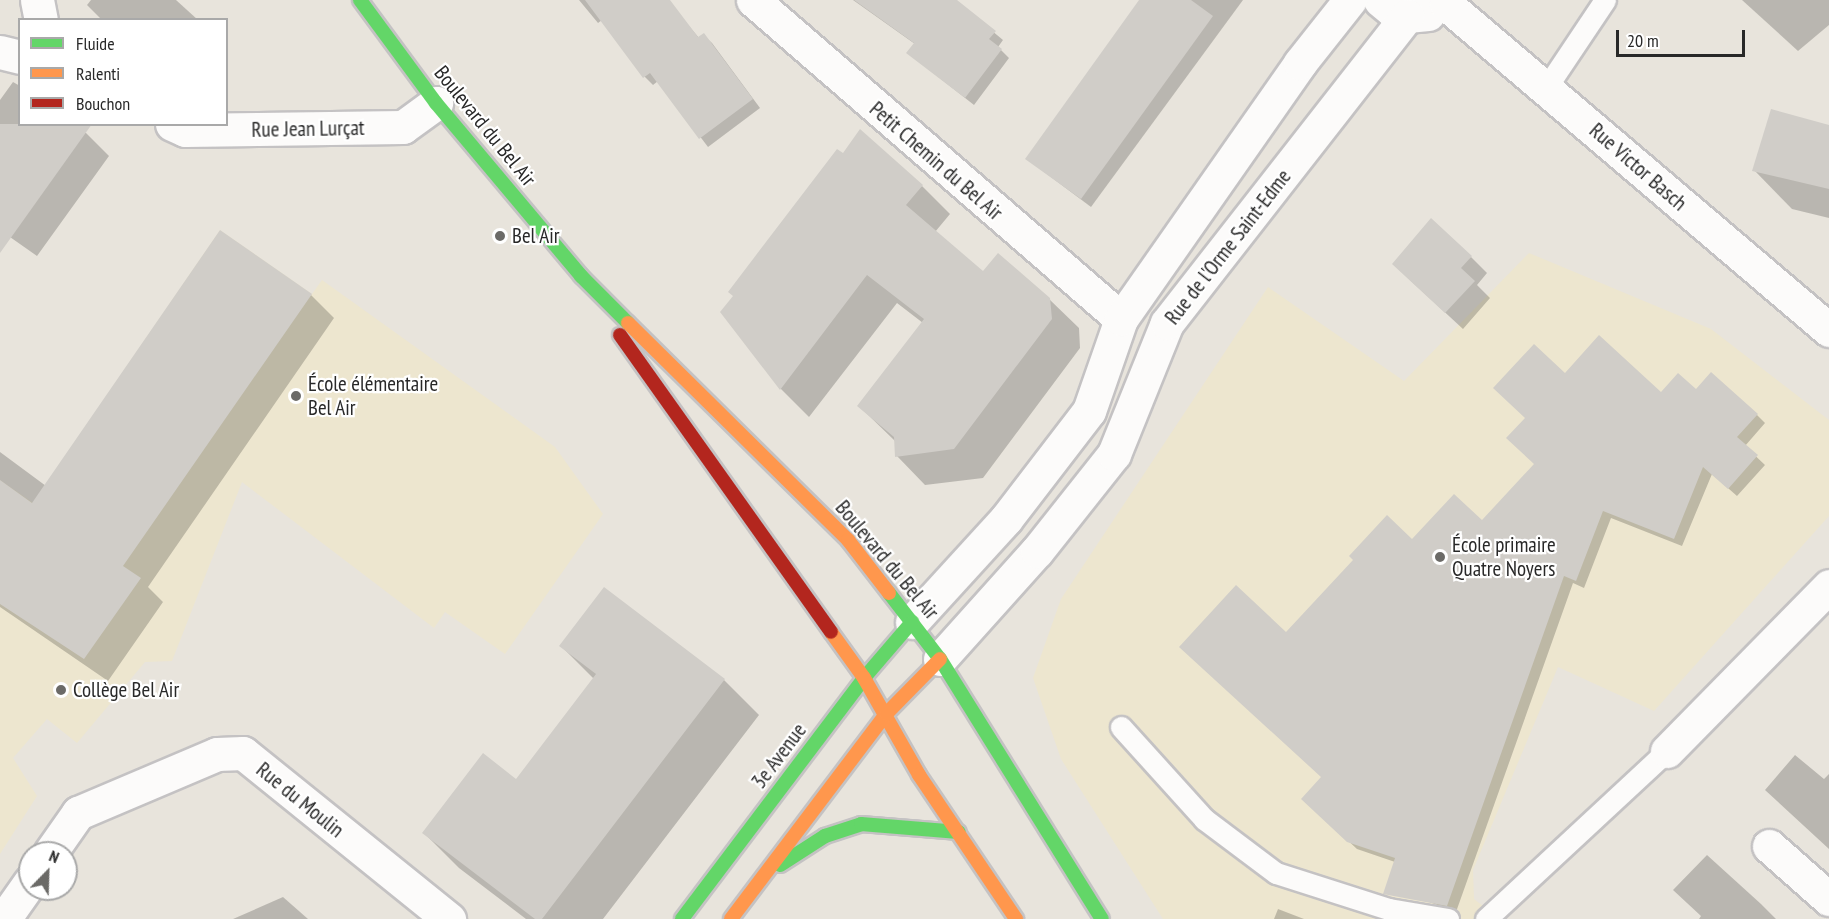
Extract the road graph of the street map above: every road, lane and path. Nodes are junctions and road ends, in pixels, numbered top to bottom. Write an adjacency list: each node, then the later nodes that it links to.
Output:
1 (38, 0): 8 (street)
2 (360, 0): 12 (main road, Boulevard du Bel Air)
3 (753, 0): 15 (street, Petit Chemin du Bel Air)
4 (1350, 0): 15 (street, Rue de l'Orme Saint-Edme)
5 (1605, 0): 11 (lane)
6 (1447, 2): 7 (street); 11 (street, Rue Victor Basch)
7 (1394, 8): 19 (street, Rue de l'Orme Saint-Edme)
8 (41, 18)
9 (0, 52): 10 (street)
10 (18, 56)
11 (1546, 88): 16 (street, Rue Victor Basch)
12 (436, 102): 13 (street, Rue Jean Lurçat); 14 (main road, Boulevard du Bel Air)
13 (176, 126)
14 (581, 276): 18 (main road, Boulevard du Bel Air); 20 (main road, Boulevard du Bel Air)
15 (1121, 319): 18 (street, Rue de l'Orme Saint-Edme)
16 (1829, 330)
17 (1829, 586): 23 (street)
18 (912, 622): 19 (main road, Boulevard du Bel Air); 20 (main road, 3e Avenue)
19 (940, 659): 21 (main road); 35 (main road, Boulevard du Bel Air)
20 (864, 678): 21 (main road, Boulevard du Bel Air); 32 (main road, 3e Avenue)
21 (886, 714): 24 (main road, Boulevard du Bel Air); 27 (main road)
22 (1121, 728): 36 (lane)
23 (1667, 752): 37 (lane)
24 (958, 832): 27 (main road); 34 (main road, Boulevard du Bel Air)
25 (58, 841): 31 (street, Rue du Moulin)
26 (1769, 846): 29 (street)
27 (752, 890): 33 (main road)
28 (18, 899): 30 (street)
29 (1829, 899)
30 (4, 919)
31 (450, 919)
32 (682, 919)
33 (731, 919)
34 (1016, 919)
35 (1102, 919)
36 (1448, 919)
37 (1486, 919)

